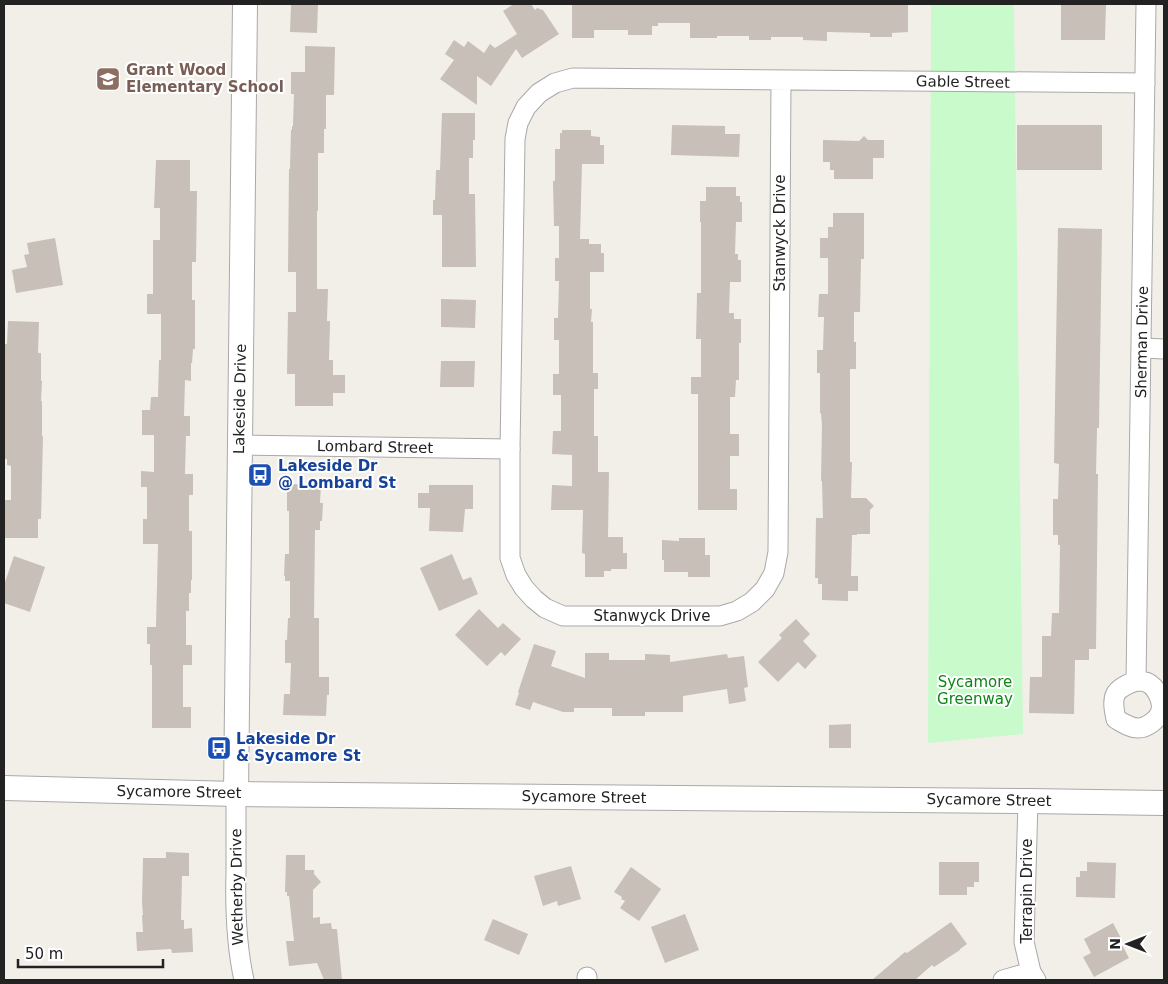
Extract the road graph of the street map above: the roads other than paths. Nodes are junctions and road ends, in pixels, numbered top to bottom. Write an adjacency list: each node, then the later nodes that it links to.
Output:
1 (246, 4): 7 (street, Lakeside Drive)
2 (1146, 4): 4 (street, Sherman Drive)
3 (781, 80): 4 (street, Gable Street); 8 (street, Stanwyck Drive); 8 (street, Stanwyck Drive)
4 (1145, 83): 5 (street, Sherman Drive)
5 (1142, 348): 6 (street); 9 (street, Sherman Drive)
6 (1164, 349)
7 (240, 445): 8 (street, Lombard Street); 11 (street, Lakeside Drive)
8 (510, 448)
9 (1136, 681)
10 (4, 788): 11 (street, Sycamore Street)
11 (236, 794): 12 (street, Sycamore Street); 15 (street, Wetherby Drive)
12 (1028, 800): 13 (street, Sycamore Street); 14 (street, Terrapin Drive)
13 (1164, 803)
14 (1034, 976): 16 (street)
15 (244, 980)
16 (1003, 980)

